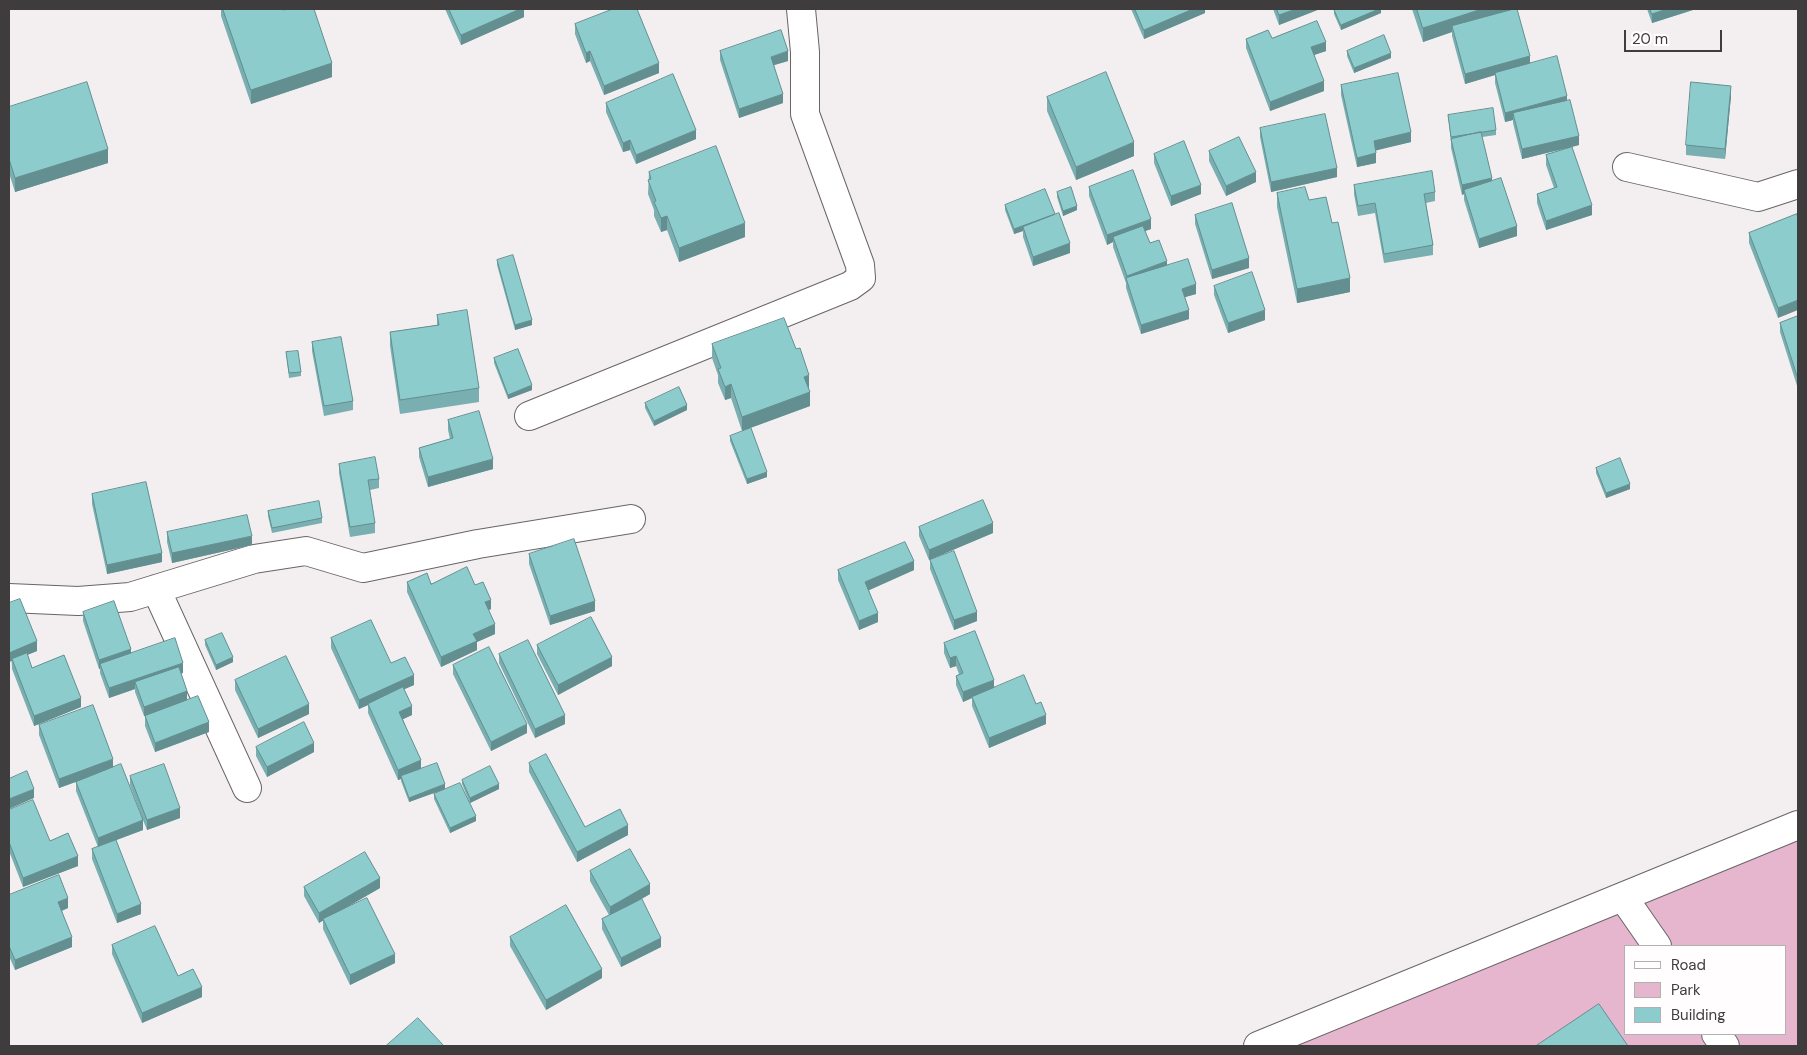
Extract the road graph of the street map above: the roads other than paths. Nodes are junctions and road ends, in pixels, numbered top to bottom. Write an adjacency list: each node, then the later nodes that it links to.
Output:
1 (801, 9): 4 (street)
2 (1627, 167): 3 (street)
3 (1798, 184)
4 (528, 416)
5 (631, 519): 6 (street)
6 (156, 589): 7 (street); 8 (street)
7 (9, 598)
8 (247, 788)
9 (1798, 824): 10 (street)
10 (1623, 896): 11 (street); 13 (street)
11 (1656, 945)
12 (1717, 1035): 14 (street)
13 (1258, 1046)
14 (1725, 1046)

